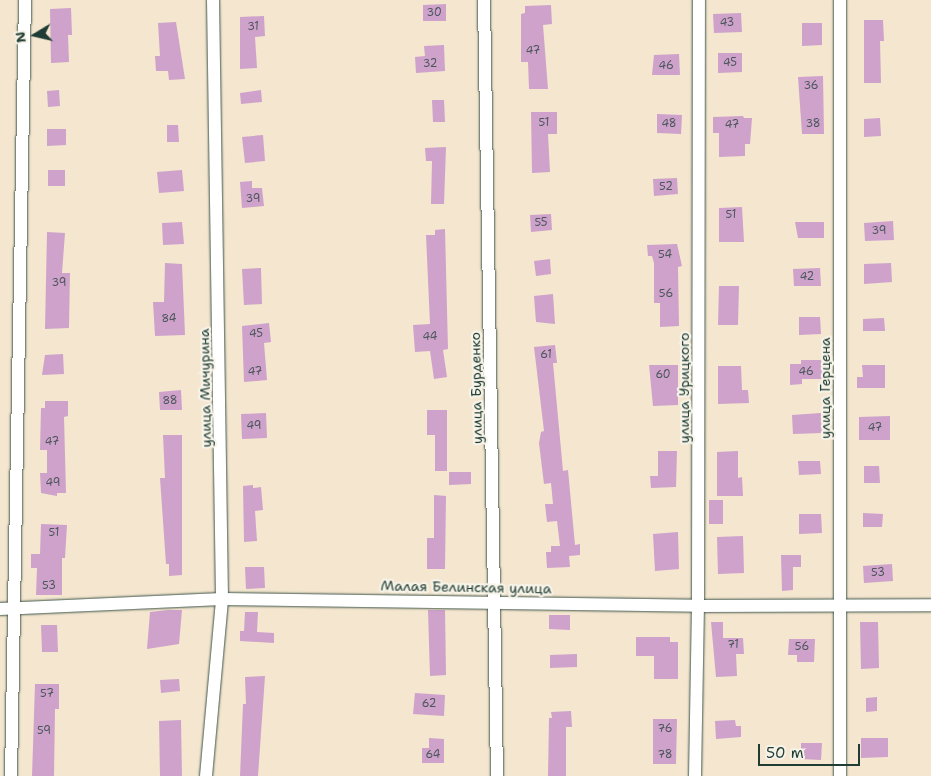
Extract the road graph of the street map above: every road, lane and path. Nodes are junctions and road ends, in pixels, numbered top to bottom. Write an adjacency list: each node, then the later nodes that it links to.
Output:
1 (25, 0): 12 (street)
2 (213, 0): 6 (street, улица Мичурина)
3 (484, 0): 7 (street, улица Бурденко)
4 (699, 0): 9 (street, улица Урицкого)
5 (840, 0): 10 (street, улица Герцена)
6 (222, 599): 7 (street, Малая Белинская улица); 12 (street, Малая Белинская улица); 14 (street, улица Мичурина)
7 (494, 601): 9 (street, Малая Белинская улица); 15 (street, улица Бурденко)
8 (931, 605): 10 (street, Малая Белинская улица)
9 (698, 606): 10 (street, Малая Белинская улица); 16 (street, улица Урицкого)
10 (841, 606): 17 (street, улица Герцена)
11 (0, 609): 12 (street, Малая Белинская улица)
12 (16, 609): 13 (street)
13 (12, 776)
14 (206, 776)
15 (497, 776)
16 (695, 776)
17 (840, 776)

